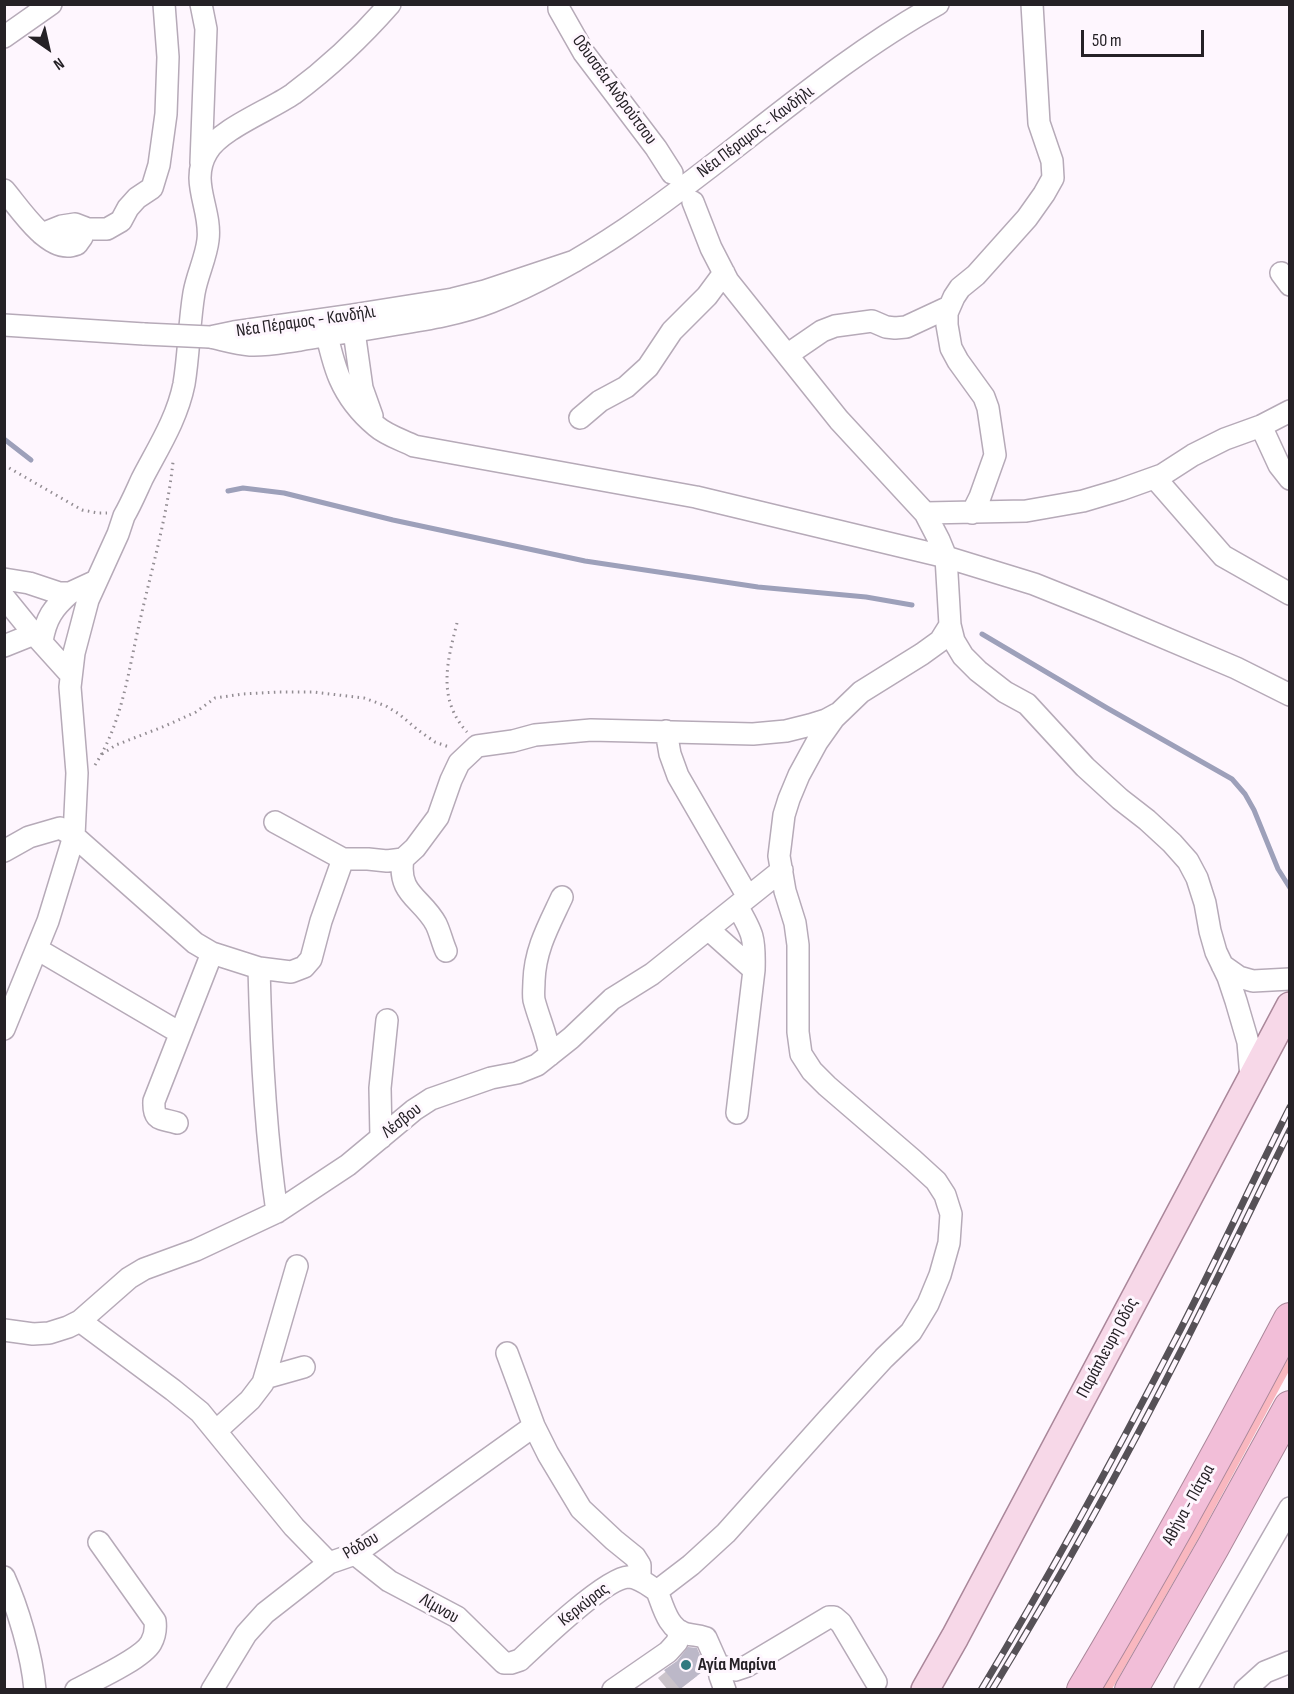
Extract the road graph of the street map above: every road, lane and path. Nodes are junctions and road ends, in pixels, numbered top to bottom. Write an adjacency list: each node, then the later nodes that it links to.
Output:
1 (51, 4): 8 (street)
2 (164, 4): 11 (street)
3 (201, 4): 9 (street)
4 (390, 4): 9 (street)
5 (559, 4): 10 (street, Οδυσσέα Ανδρούτσου)
6 (938, 4): 15 (street, Νέα Πέραμος - Κανδήλι)
7 (1032, 4): 14 (street)
8 (4, 37)
9 (201, 163): 23 (street)
10 (672, 173)
11 (4, 190)
12 (693, 202): 13 (street)
13 (724, 273): 18 (street); 20 (street)
14 (949, 307): 18 (street); 28 (street)
15 (353, 323): 17 (street, Νέα Πέραμος - Κανδήλι); 22 (street)
16 (4, 325): 17 (street, Νέα Πέραμος - Κανδήλι, bridge)
17 (325, 328): 22 (street)
18 (787, 355): 27 (street)
19 (1290, 411): 21 (street)
20 (580, 418)
21 (1261, 426): 25 (street); 26 (street)
22 (377, 427): 30 (street)
23 (168, 431): 29 (street); 45 (path)
24 (4, 465): 29 (path)
25 (1155, 478): 28 (street); 34 (street)
26 (1290, 479)
27 (925, 513): 28 (street); 30 (street)
28 (972, 513)
29 (124, 516): 32 (street)
30 (946, 557): 37 (street); 41 (street)
31 (4, 579): 33 (street)
32 (96, 581): 33 (street); 40 (street)
33 (70, 592): 38 (street)
34 (1290, 594)
35 (4, 597): 38 (street)
36 (457, 623): 44 (path)
37 (950, 625): 42 (street); 59 (street)
38 (38, 638): 39 (street); 40 (street)
39 (4, 646)
40 (71, 675): 46 (street)
41 (1290, 695)
42 (839, 713): 43 (street); 52 (street)
43 (666, 731): 44 (street); 54 (street)
44 (477, 746): 45 (path); 51 (street)
45 (102, 754): 46 (path)
46 (77, 791): 48 (street)
47 (275, 822): 50 (street)
48 (74, 836): 49 (street); 56 (street); 58 (street)
49 (4, 851)
50 (343, 859): 51 (street); 60 (street)
51 (402, 859): 57 (street)
52 (782, 870): 54 (street, Λέσβου); 88 (street)
53 (562, 897): 67 (street)
54 (743, 902): 55 (street, Λέσβου); 61 (street)
55 (708, 929): 61 (street); 67 (street, Λέσβου)
56 (37, 949): 65 (street); 66 (street)
57 (446, 951)
58 (212, 953): 60 (street); 66 (street)
59 (1222, 965): 62 (street); 68 (street)
60 (259, 968): 72 (street)
61 (754, 970): 69 (street)
62 (1290, 978)
63 (1290, 1006): 68 (main road, Παράπλευρη Οδός)
64 (387, 1020): 71 (street)
65 (4, 1029)
66 (180, 1033): 70 (street)
67 (550, 1055): 71 (street, Λέσβου)
68 (1251, 1078): 100 (main road, Παράπλευρη Οδός)
69 (737, 1113)
70 (177, 1123)
71 (381, 1138): 72 (street, Λέσβου)
72 (278, 1212): 75 (street, Λέσβου)
73 (297, 1266): 79 (street)
74 (1290, 1319): 101 (highway, Αθήνα - Πάτρα)
75 (80, 1321): 76 (street, Λέσβου); 82 (street)
76 (4, 1330)
77 (507, 1353): 81 (street)
78 (304, 1367): 79 (street)
79 (265, 1378): 82 (street)
80 (1290, 1407): 102 (highway)
81 (534, 1426): 85 (street, Ρόδου); 88 (street)
82 (216, 1431): 86 (street)
83 (1290, 1508): 103 (street)
84 (99, 1542): 96 (street)
85 (355, 1554): 86 (street, Ρόδου); 91 (street, Λίμνου)
86 (329, 1563): 97 (street, Ρόδου)
87 (4, 1577): 89 (street)
88 (648, 1585): 90 (street); 91 (street, Κερκύρας)
89 (9, 1599): 95 (street)
90 (680, 1631): 93 (street); 98 (street)
91 (520, 1660)
92 (1290, 1662): 104 (street)
93 (718, 1665): 94 (street); 99 (street)
94 (876, 1682)
95 (35, 1689)
96 (76, 1689)
97 (212, 1689)
98 (613, 1689)
99 (725, 1689)
100 (925, 1689)
101 (1083, 1689)
102 (1131, 1689)
103 (1185, 1689)
104 (1245, 1689)

